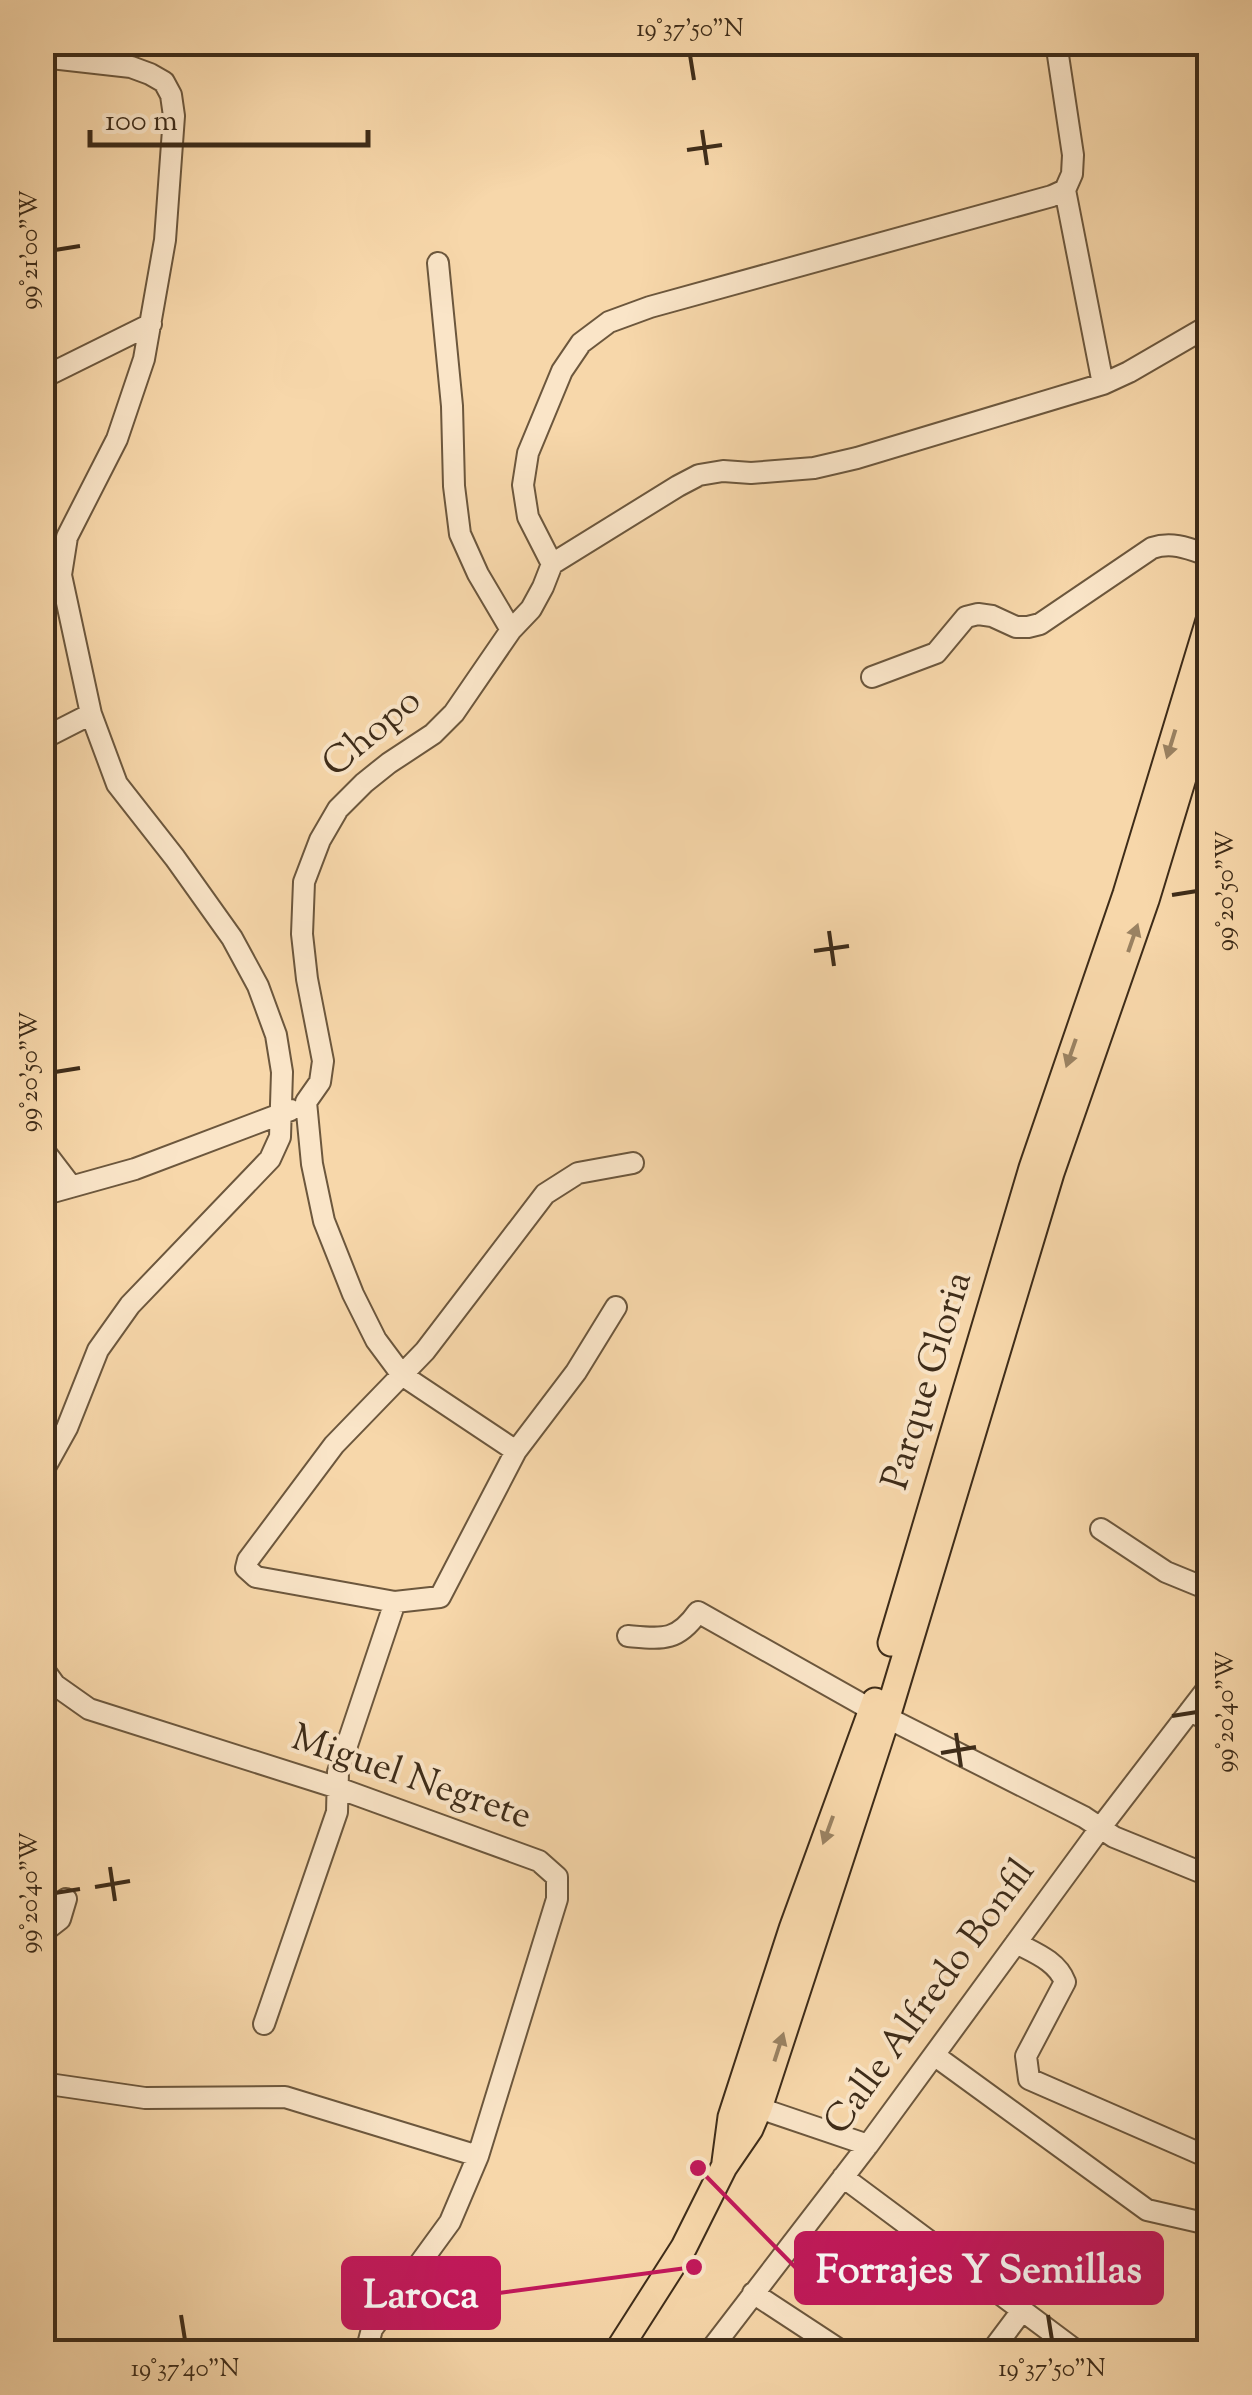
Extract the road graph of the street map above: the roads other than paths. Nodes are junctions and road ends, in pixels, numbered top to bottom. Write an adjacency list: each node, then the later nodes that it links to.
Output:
1 (1056, 42): 3 (street)
2 (42, 57): 5 (street)
3 (1065, 190): 8 (street); 10 (street)
4 (438, 263): 13 (street)
5 (151, 324): 7 (street); 11 (street)
6 (1205, 336): 8 (street)
7 (44, 375)
8 (1103, 384): 10 (street)
9 (1210, 556): 14 (street)
10 (552, 564): 13 (street, Chopo)
11 (52, 580): 16 (street)
12 (1209, 619): 22 (main road, Parque Gloria, one-way to 22)
13 (511, 630): 18 (street, Chopo)
14 (872, 676)
15 (1210, 690): 22 (main road, Parque Gloria, one-way to 15)
16 (91, 714): 17 (street); 19 (street)
17 (42, 739)
18 (306, 1102): 19 (street); 26 (street, Chopo)
19 (281, 1116): 23 (street); 28 (street)
20 (42, 1148): 23 (street)
21 (633, 1163): 26 (street)
22 (1042, 1170): 35 (main road, Parque Gloria)
23 (72, 1186): 24 (street)
24 (42, 1196)
25 (616, 1307): 27 (street)
26 (402, 1374): 27 (street, Chopo); 31 (street)
27 (516, 1450): 31 (street)
28 (42, 1472)
29 (1101, 1529): 30 (street)
30 (1210, 1590)
31 (394, 1602): 37 (street)
32 (628, 1636): 35 (street)
33 (42, 1666): 37 (street, Miguel Negrete)
34 (1210, 1685): 36 (street, Calle Alfredo Bonfil)
35 (880, 1714): 38 (street); 42 (main road, Parque Gloria)
36 (1200, 1716): 38 (street, Calle Alfredo Bonfil)
37 (338, 1788): 44 (street); 49 (street, Miguel Negrete)
38 (1100, 1827): 39 (street); 43 (street, Calle Alfredo Bonfil)
39 (1210, 1876)
40 (66, 1899): 41 (street)
41 (42, 1932)
42 (804, 1933): 47 (main road, Parque Gloria, one-way to 42); 51 (main road, Parque Gloria)
43 (1016, 1943): 45 (street, Calle Alfredo Bonfil); 50 (street)
44 (264, 2024)
45 (934, 2055): 48 (street, Calle Alfredo Bonfil); 53 (street)
46 (42, 2084): 49 (street)
47 (759, 2108): 48 (street); 51 (main road, Parque Gloria)
48 (868, 2145): 52 (street, Calle Alfredo Bonfil)
49 (478, 2156): 56 (street, Miguel Negrete)
50 (1210, 2158)
51 (724, 2167): 57 (main road, Parque Gloria)
52 (843, 2177): 54 (street, Calle Alfredo Bonfil); 55 (street)
53 (1208, 2224)
54 (752, 2293): 58 (street, Calle Alfredo Bonfil); 59 (street)
55 (1021, 2312): 60 (street); 61 (street)
56 (366, 2352)
57 (617, 2352)
58 (709, 2352)
59 (842, 2352)
60 (992, 2352)
61 (1078, 2352)

